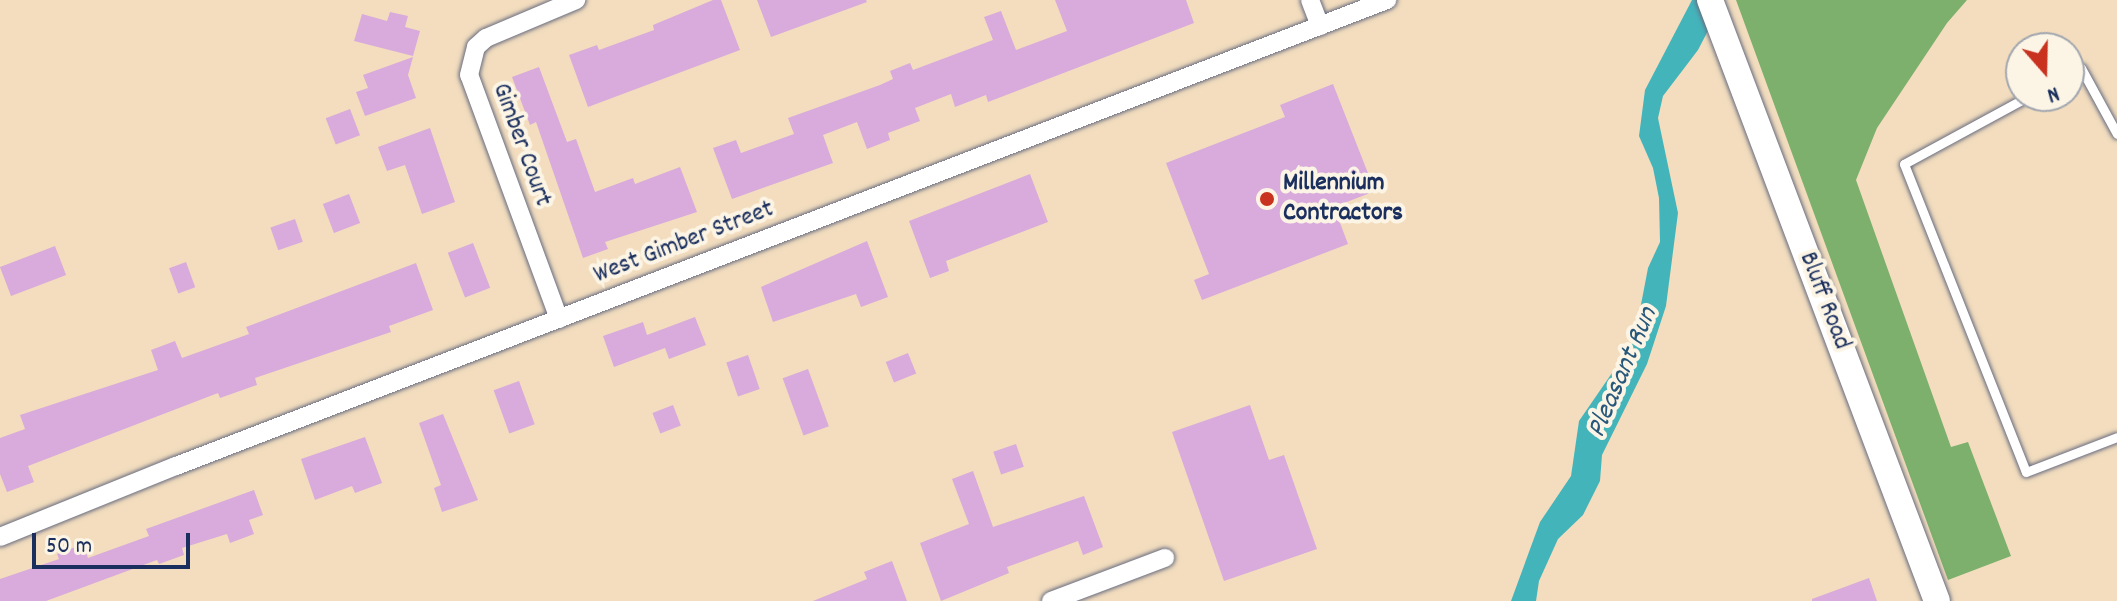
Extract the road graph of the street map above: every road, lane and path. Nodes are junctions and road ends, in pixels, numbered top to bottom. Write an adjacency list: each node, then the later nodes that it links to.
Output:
1 (576, 0): 9 (street, Gimber Court)
2 (1310, 0): 5 (street)
3 (1387, 0): 5 (street, West Gimber Street)
4 (1710, 0): 14 (main road, Bluff Road)
5 (1320, 26): 9 (street, West Gimber Street)
6 (2085, 75): 8 (lane)
7 (2005, 109): 10 (lane)
8 (2117, 134)
9 (559, 319): 11 (street, West Gimber Street)
10 (2117, 437)
11 (0, 537)
12 (1165, 558): 13 (street)
13 (1051, 601)
14 (1937, 601)

